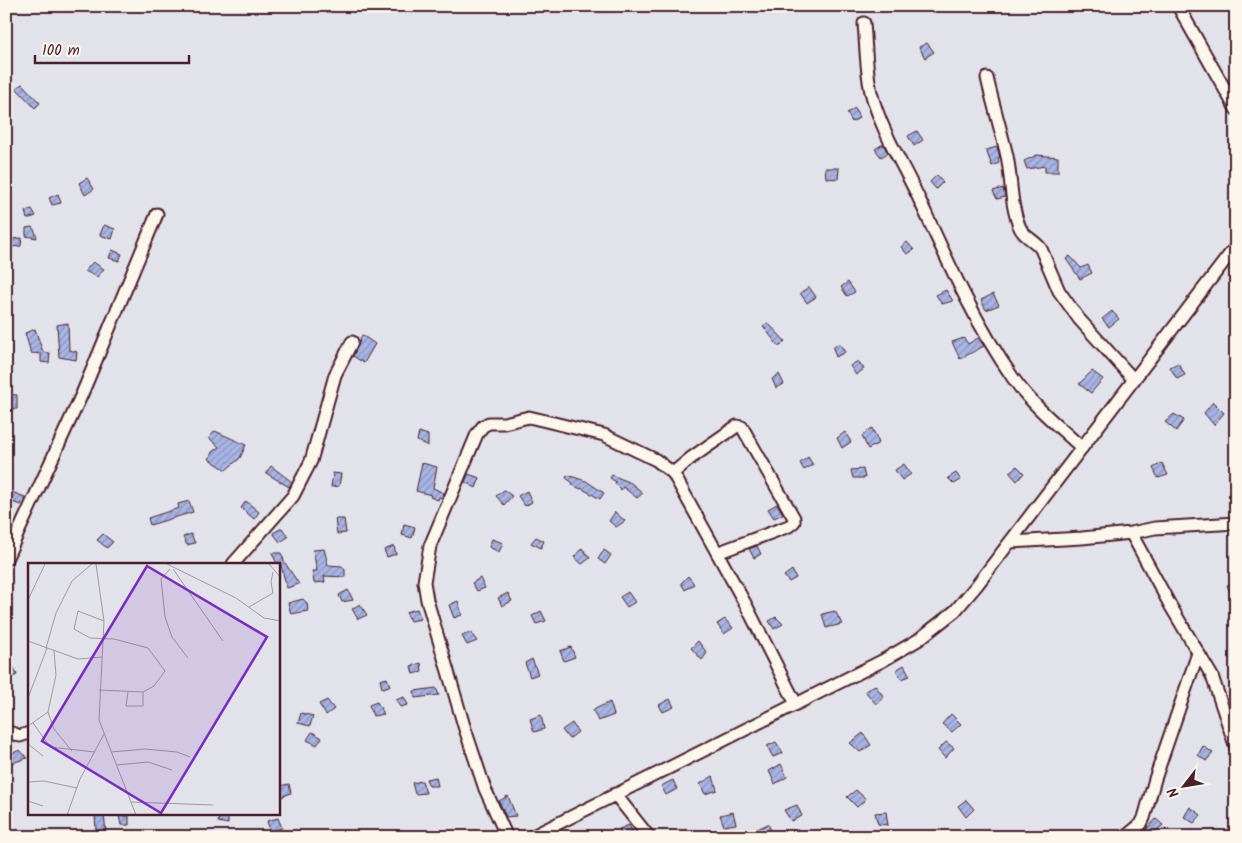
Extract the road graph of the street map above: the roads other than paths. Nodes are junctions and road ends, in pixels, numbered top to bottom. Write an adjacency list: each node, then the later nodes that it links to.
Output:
1 (1178, 6): 4 (street)
2 (864, 23): 9 (street)
3 (987, 78): 8 (street)
4 (1236, 109)
5 (157, 214): 15 (street)
6 (1236, 246): 8 (street)
7 (352, 342): 16 (street)
8 (1134, 380): 9 (street)
9 (1082, 448): 13 (street)
10 (673, 473): 14 (street); 14 (street); 24 (street)
11 (1236, 523): 12 (street)
12 (1131, 533): 13 (street); 17 (street)
13 (1010, 542): 18 (street)
14 (717, 552): 18 (street)
15 (6, 559)
16 (234, 563)
17 (1198, 653): 21 (street); 27 (street)
18 (796, 704): 22 (street)
19 (6, 731): 20 (street)
20 (28, 733)
21 (1236, 748)
22 (615, 794): 25 (street); 26 (street)
23 (1236, 831): 28 (street)
24 (507, 837)
25 (532, 837)
26 (650, 837)
27 (1125, 837)
28 (1234, 837)

